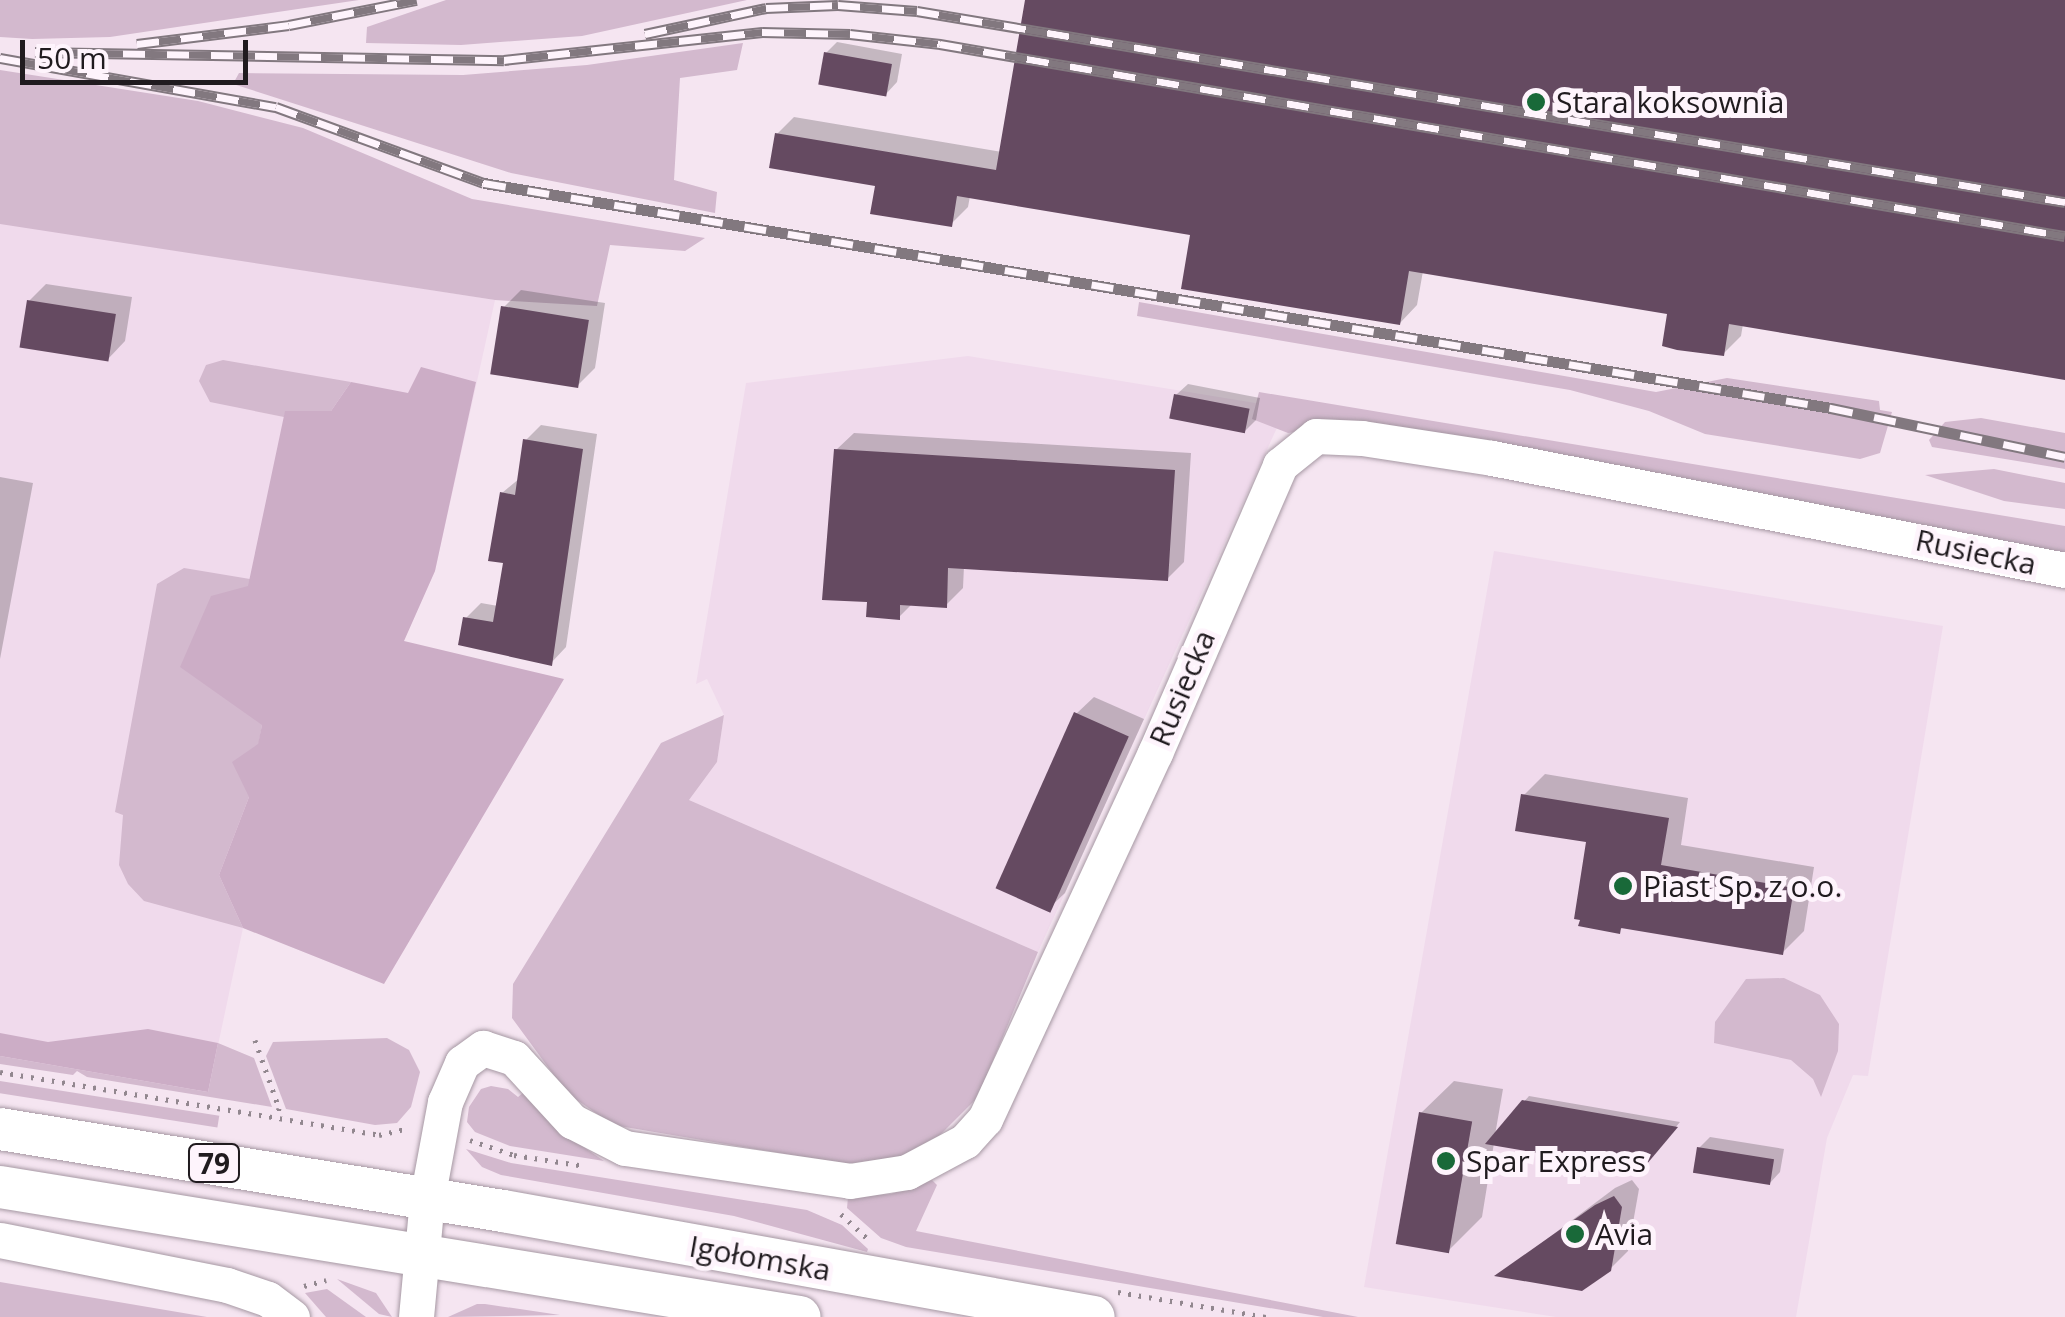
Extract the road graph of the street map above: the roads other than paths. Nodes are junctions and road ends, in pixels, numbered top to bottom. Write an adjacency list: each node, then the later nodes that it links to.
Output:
1 (2065, 570): 4 (street, Rusiecka)
2 (0, 1130): 4 (main road, Igołomska / 79)
3 (0, 1187): 6 (main road, Igołomska / 79)
4 (427, 1198): 6 (street); 7 (main road, Igołomska / 79)
5 (0, 1240): 8 (street)
6 (421, 1257): 9 (street); 10 (main road, Igołomska / 79)
7 (1105, 1304)
8 (292, 1317)
9 (416, 1317)
10 (800, 1317)

